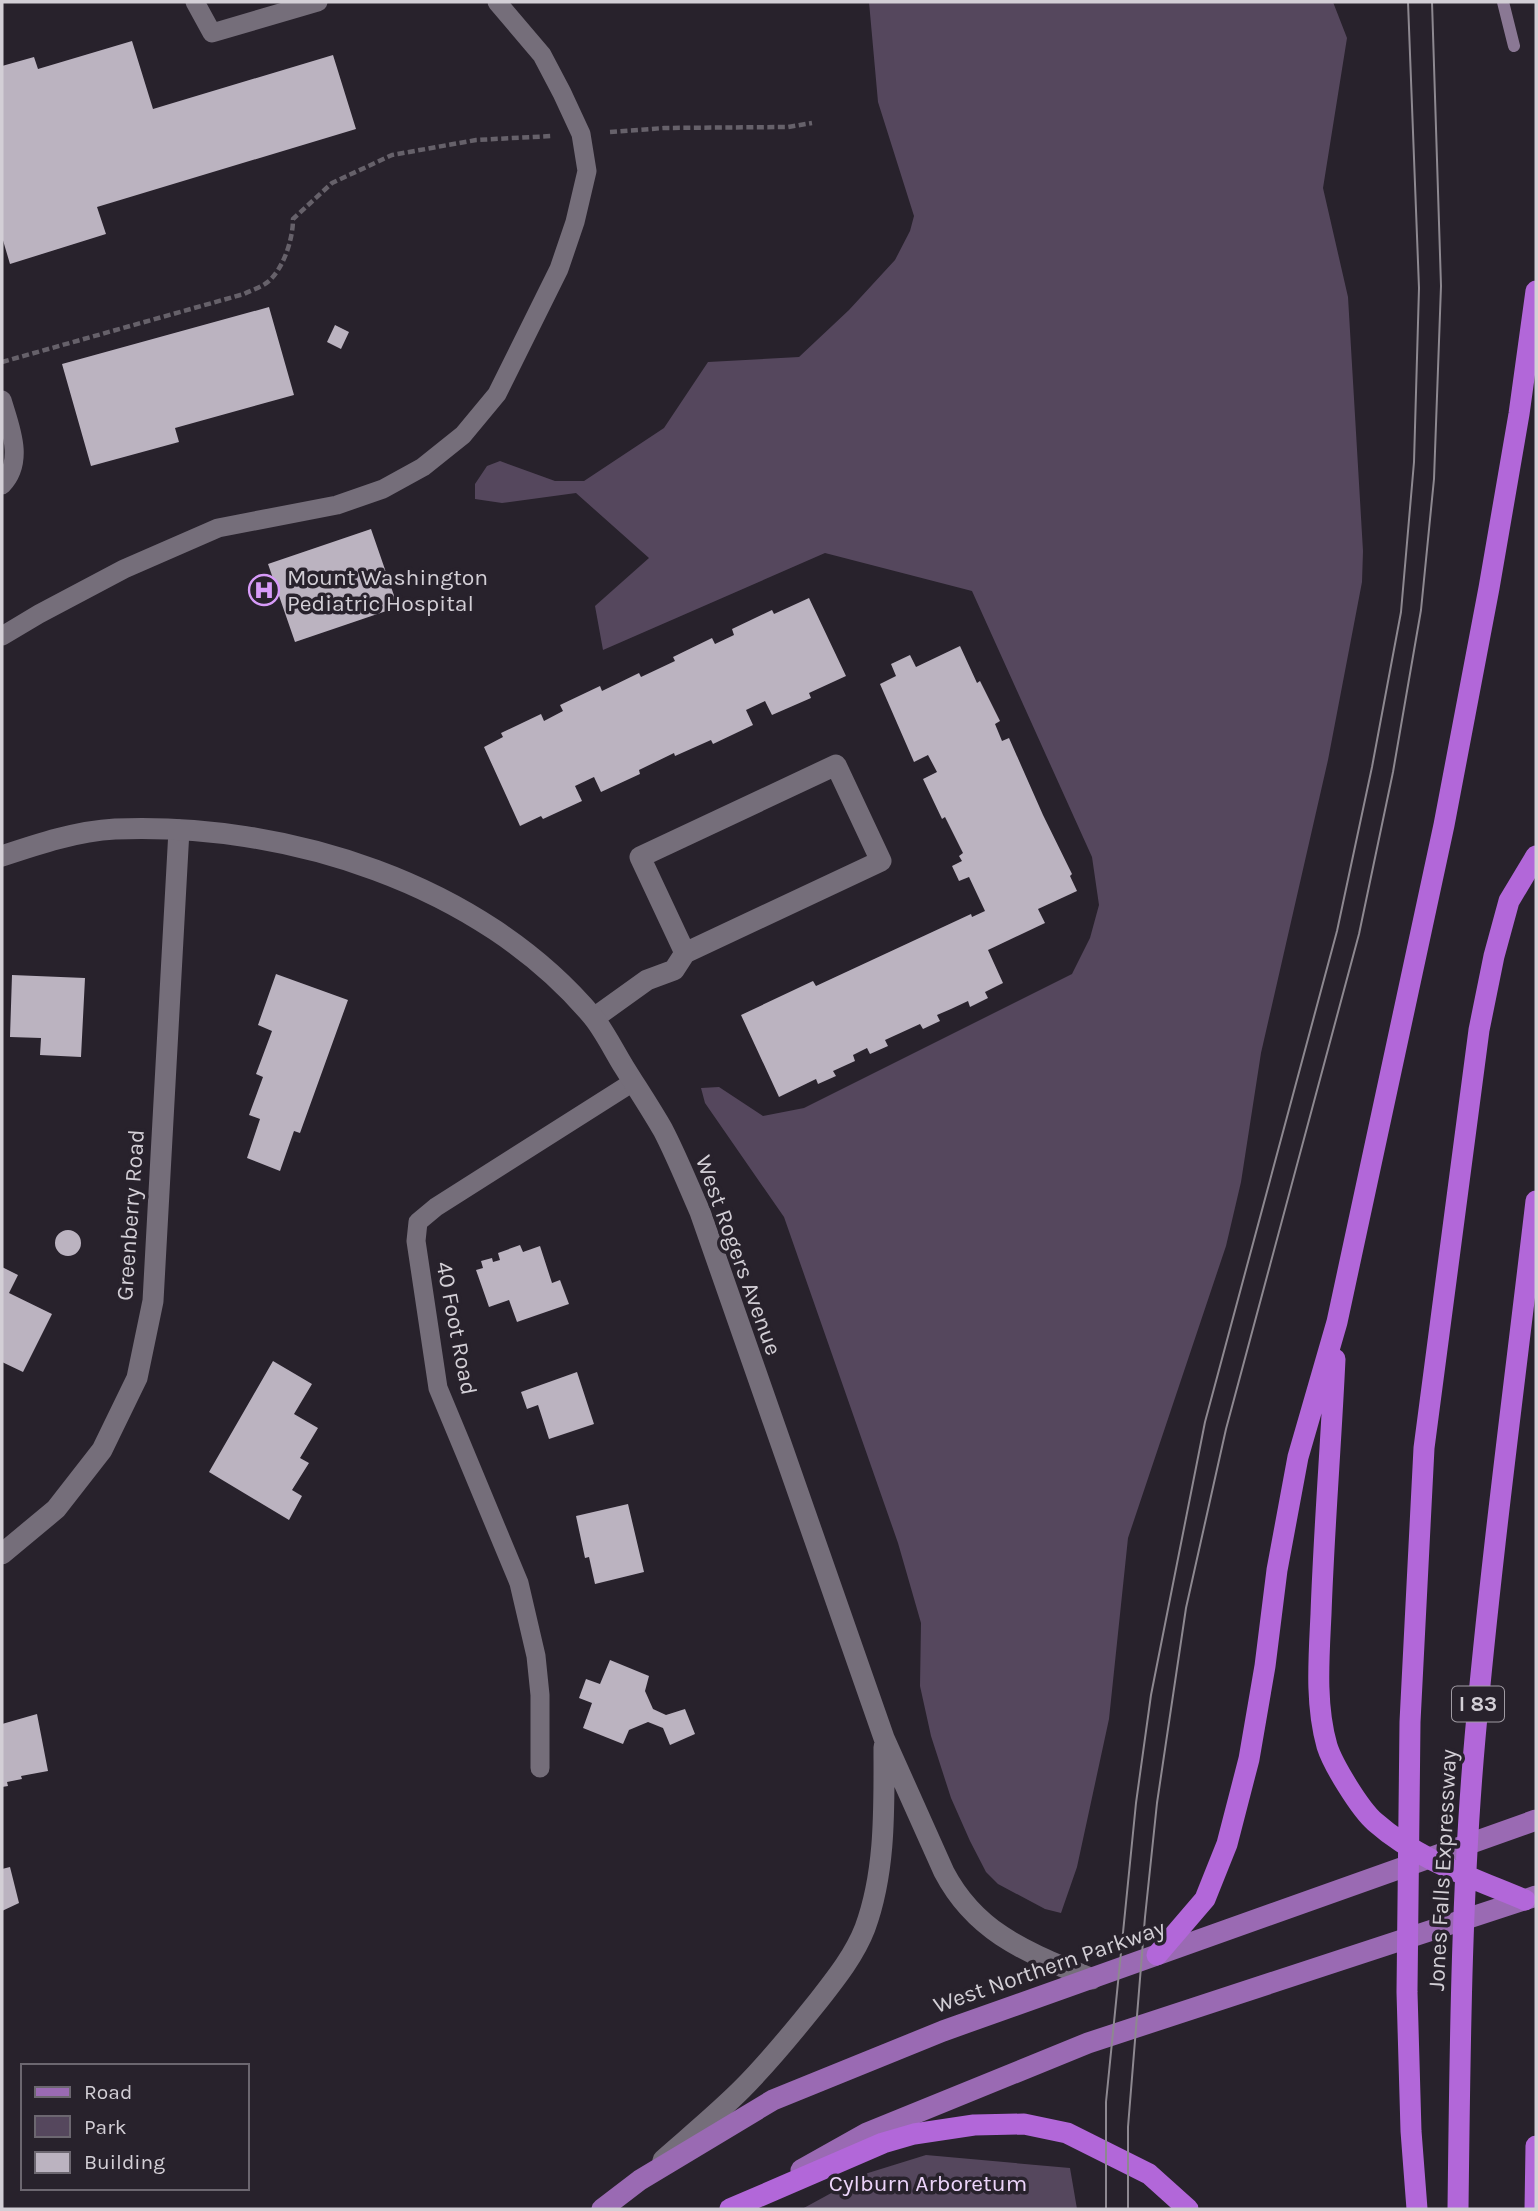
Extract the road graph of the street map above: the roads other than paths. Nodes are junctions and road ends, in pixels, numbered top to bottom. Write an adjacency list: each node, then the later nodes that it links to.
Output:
1 (195, 2): 2 (lane)
2 (318, 2)
3 (497, 2): 7 (lane)
4 (1536, 291): 15 (highway)
5 (2, 400): 6 (lane)
6 (2, 485)
7 (2, 636)
8 (179, 830): 9 (street, West Rogers Avenue); 12 (street, West Rogers Avenue); 16 (street, Greenberry Road)
9 (2, 856)
10 (1536, 856): 29 (highway)
11 (685, 953): 11 (street); 12 (street)
12 (594, 1018): 13 (street, West Rogers Avenue)
13 (633, 1082): 17 (street, West Rogers Avenue); 18 (lane, 40 Foot Road)
14 (1536, 1201): 30 (highway, Jones Falls Expressway / I 83)
15 (1337, 1322): 20 (highway); 22 (highway)
16 (2, 1554)
17 (884, 1738): 23 (street, West Rogers Avenue); 25 (street, West Rogers Avenue)
18 (540, 1768)
19 (1536, 1820): 20 (main road, West Northern Parkway)
20 (1427, 1859): 21 (highway); 22 (main road, West Northern Parkway)
21 (1531, 1898): 28 (main road)
22 (1157, 1955): 23 (main road, West Northern Parkway)
23 (1092, 1979): 25 (main road, West Northern Parkway)
24 (1536, 2146): 31 (highway)
25 (640, 2180): 27 (main road, West Northern Parkway)
26 (1182, 2203): 28 (highway)
27 (602, 2209)
28 (730, 2209)
29 (1417, 2209)
30 (1458, 2209)
31 (1535, 2209)

